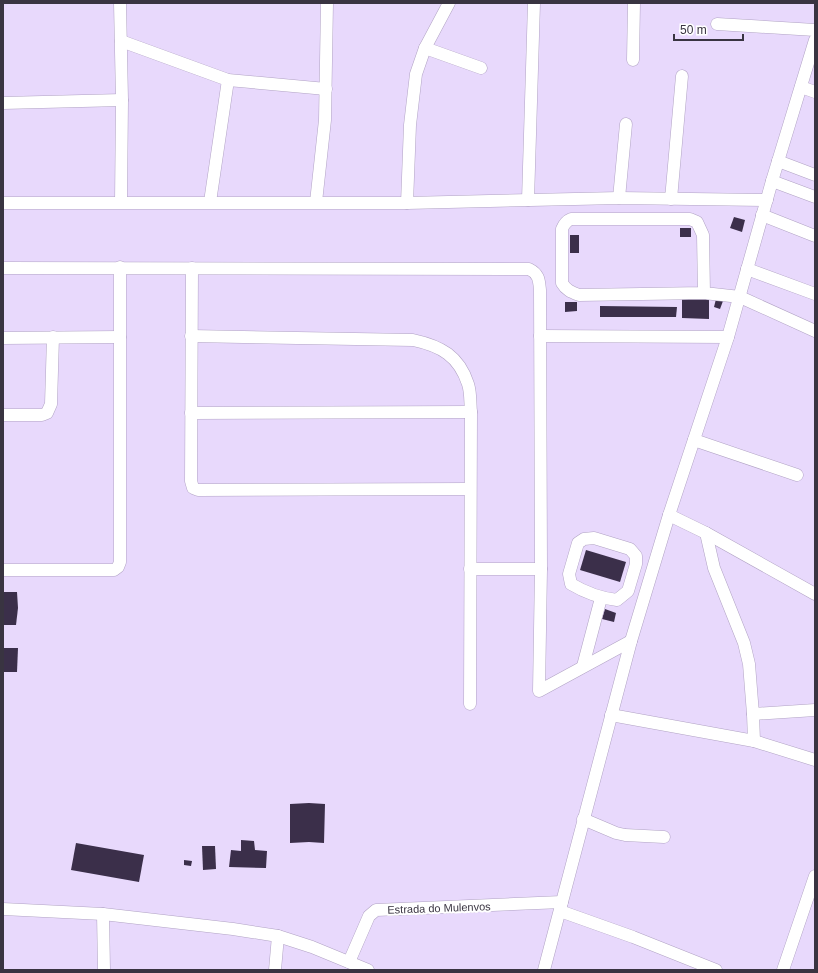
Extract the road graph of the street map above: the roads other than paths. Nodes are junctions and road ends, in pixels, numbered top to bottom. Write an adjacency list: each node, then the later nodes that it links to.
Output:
1 (120, 3): 8 (street)
2 (327, 3): 16 (street)
3 (449, 3): 10 (street)
4 (534, 3): 27 (street)
5 (634, 3): 11 (street)
6 (718, 24): 7 (street)
7 (815, 30)
8 (121, 41): 14 (street); 18 (street)
9 (815, 41): 15 (street)
10 (425, 48): 12 (street); 33 (street)
11 (632, 60)
12 (481, 68)
13 (682, 76): 26 (street)
14 (228, 80): 16 (street); 30 (street)
15 (800, 87): 17 (street); 21 (street)
16 (326, 88): 31 (street)
17 (815, 92)
18 (122, 100): 19 (street); 29 (street)
19 (3, 103)
20 (626, 124): 25 (street)
21 (778, 161): 22 (street); 23 (street)
22 (815, 175)
23 (772, 181): 24 (street); 28 (street)
24 (815, 197)
25 (619, 198): 26 (street); 27 (street)
26 (671, 199): 28 (street)
27 (528, 200): 33 (street)
28 (767, 200): 34 (street)
29 (121, 202): 30 (street); 32 (street)
30 (210, 202): 31 (street)
31 (316, 202): 33 (street)
32 (3, 203)
33 (407, 203)
34 (762, 215): 35 (street); 39 (street)
35 (815, 236)
36 (120, 267): 37 (street); 38 (street); 47 (street)
37 (3, 268)
38 (192, 268): 44 (street); 45 (street)
39 (747, 269): 41 (street); 42 (street)
40 (704, 293): 40 (street); 42 (street)
41 (815, 294)
42 (740, 297): 43 (street); 48 (street)
43 (815, 331)
44 (191, 336): 50 (street); 51 (street)
45 (540, 336): 48 (street); 59 (street)
46 (53, 337): 47 (street); 49 (street); 52 (street)
47 (120, 337): 60 (street)
48 (728, 337): 53 (street)
49 (3, 338)
50 (471, 412): 51 (street); 55 (street)
51 (191, 413): 55 (street)
52 (3, 415)
53 (694, 440): 54 (street); 56 (street)
54 (797, 475)
55 (470, 489): 58 (street)
56 (669, 515): 57 (street); 63 (street)
57 (706, 533): 61 (street); 67 (street)
58 (470, 568): 59 (street); 65 (street)
59 (541, 569): 64 (street)
60 (3, 570)
61 (815, 594)
62 (601, 598): 62 (street); 64 (street)
63 (631, 641): 64 (street); 68 (street)
64 (583, 666)
65 (470, 704)
66 (815, 710): 67 (street)
67 (753, 714): 69 (street)
68 (611, 715): 69 (street); 71 (street)
69 (754, 741): 70 (street)
70 (815, 760)
71 (583, 819): 72 (street); 74 (street)
72 (664, 837)
73 (815, 876): 84 (street)
74 (561, 907): 78 (street, Estrada do Mulenvos); 82 (street); 83 (street)
75 (3, 909): 76 (street)
76 (103, 914): 77 (street); 79 (street)
77 (278, 936): 78 (street); 80 (street)
78 (349, 962): 81 (street)
79 (104, 970)
80 (275, 970)
81 (368, 970)
82 (544, 970)
83 (716, 970)
84 (783, 970)

